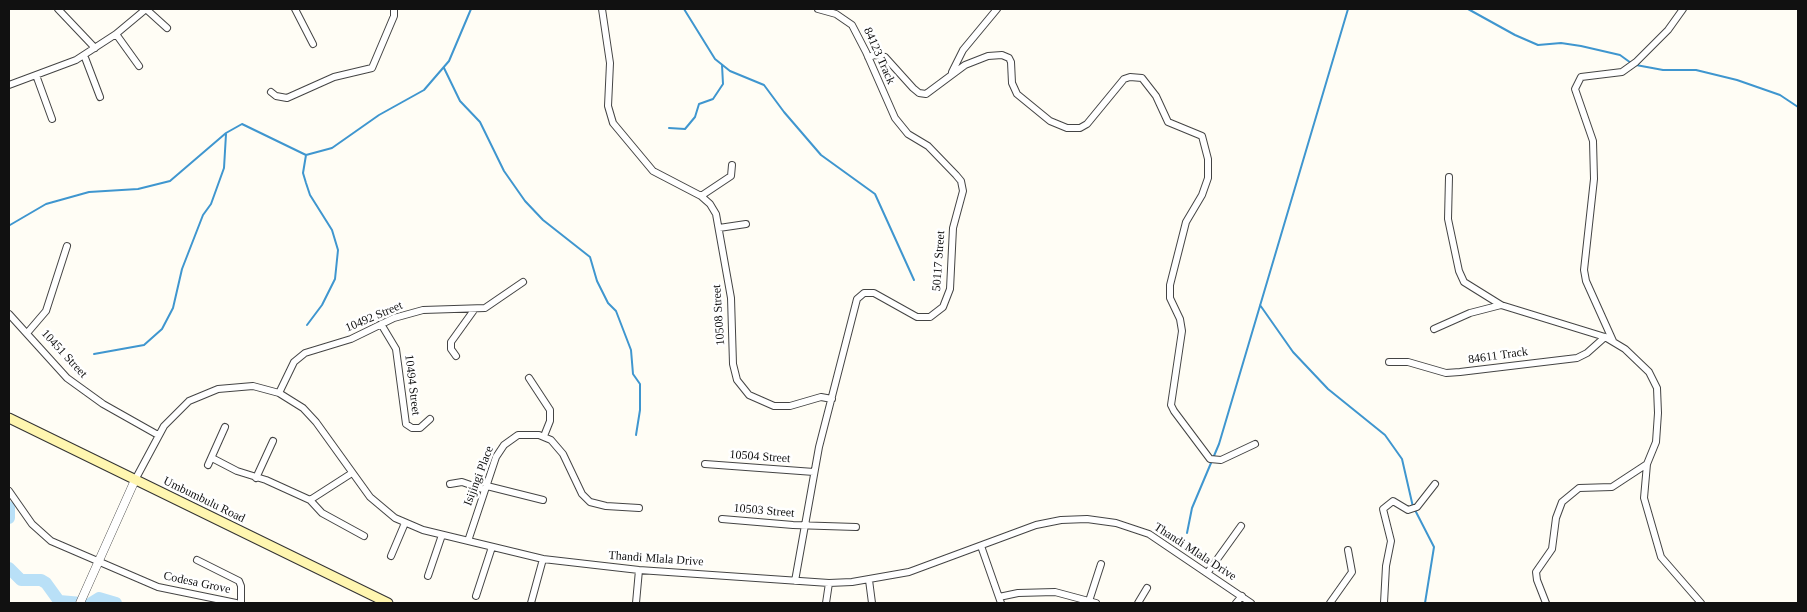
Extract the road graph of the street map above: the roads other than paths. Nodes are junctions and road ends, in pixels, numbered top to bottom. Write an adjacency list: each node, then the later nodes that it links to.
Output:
1 (58, 9): 13 (street)
2 (146, 9): 10 (street); 11 (street)
3 (295, 9): 12 (street)
4 (394, 9): 20 (street)
5 (602, 9): 26 (street, 10508 Street)
6 (818, 9): 9 (street, 84123 Track)
7 (997, 9): 17 (street)
8 (1683, 9): 38 (street)
9 (840, 12): 15 (street, 84123 Track)
10 (167, 28)
11 (116, 34): 13 (street); 16 (street)
12 (313, 44)
13 (95, 48): 14 (street)
14 (84, 55): 18 (street); 21 (street)
15 (868, 57): 17 (street); 22 (street, 84123 Track)
16 (139, 66)
17 (952, 72): 50 (street)
18 (36, 76): 19 (street); 23 (street)
19 (9, 85)
20 (271, 92)
21 (100, 97)
22 (888, 105): 43 (street, 50117 Street)
23 (52, 119)
24 (732, 165): 26 (street)
25 (1449, 177): 31 (street)
26 (701, 196): 28 (street, 10508 Street)
27 (746, 224): 28 (street)
28 (719, 228): 43 (street, 10508 Street)
29 (67, 246): 36 (street)
30 (523, 282): 32 (street, 10492 Street)
31 (1501, 305): 35 (street); 37 (street)
32 (474, 310): 34 (street, 10492 Street); 39 (street)
33 (9, 314): 36 (street, 10451 Street)
34 (381, 324): 42 (street, 10492 Street); 45 (street, 10494 Street)
35 (1434, 329)
36 (28, 332): 47 (street, 10451 Street)
37 (1605, 337): 38 (street); 40 (street, 84611 Track)
38 (1613, 341): 53 (street)
39 (456, 356)
40 (1389, 362)
41 (529, 378): 48 (street)
42 (279, 393): 47 (street, Thandi Mlala Drive); 56 (street, Thandi Mlala Drive)
43 (832, 399): 55 (street)
44 (9, 418): 58 (main road, Umbumbulu Road)
45 (430, 419)
46 (226, 427): 51 (street)
47 (158, 435): 58 (street, Thandi Mlala Drive)
48 (544, 436): 61 (street, Isijingi Place); 65 (street)
49 (273, 441): 57 (street)
50 (1255, 444)
51 (212, 458): 54 (street); 57 (street)
52 (705, 464): 55 (street, 10504 Street)
53 (1648, 464): 106 (street); 107 (street)
54 (208, 465)
55 (814, 472): 68 (street)
56 (352, 473): 63 (street); 67 (street, Thandi Mlala Drive)
57 (256, 478): 63 (street)
58 (135, 480): 80 (street); 96 (main road, Umbumbulu Road)
59 (450, 484): 61 (street)
60 (1435, 484): 105 (street)
61 (486, 488): 64 (street); 73 (street, Isijingi Place)
62 (9, 491): 80 (street, Codesa Grove)
63 (310, 500): 72 (street)
64 (543, 500)
65 (639, 508)
66 (722, 519): 68 (street, 10503 Street)
67 (405, 523): 71 (street, Thandi Mlala Drive); 77 (street)
68 (804, 526): 70 (street, 10503 Street); 86 (street)
69 (1241, 526): 83 (street)
70 (856, 527)
71 (442, 535): 73 (street, Thandi Mlala Drive); 84 (street)
72 (364, 536)
73 (468, 541): 75 (street, Thandi Mlala Drive)
74 (980, 546): 83 (street, Thandi Mlala Drive); 85 (street, Thandi Mlala Drive); 91 (street)
75 (492, 547): 78 (street, Thandi Mlala Drive); 89 (street)
76 (1348, 550): 104 (street)
77 (392, 556)
78 (543, 559): 82 (street, Thandi Mlala Drive); 97 (street)
79 (197, 560): 95 (street)
80 (98, 561): 93 (street); 94 (street, Codesa Grove)
81 (1101, 564): 92 (street)
82 (639, 570): 86 (street, Thandi Mlala Drive); 98 (street)
83 (1208, 572): 90 (street, Thandi Mlala Drive)
84 (428, 576)
85 (869, 580): 87 (street, Thandi Mlala Drive); 100 (street)
86 (795, 581): 87 (street, Thandi Mlala Drive)
87 (829, 583): 99 (street)
88 (1146, 588): 101 (street)
89 (476, 596)
90 (1242, 596): 102 (street); 103 (street, Thandi Mlala Drive)
91 (1000, 600): 92 (street)
92 (1093, 602)
93 (80, 603)
94 (236, 603)
95 (241, 603)
96 (388, 603)
97 (531, 603)
98 (636, 603)
99 (826, 603)
100 (872, 603)
101 (1138, 603)
102 (1236, 603)
103 (1251, 603)
104 (1330, 603)
105 (1384, 603)
106 (1546, 603)
107 (1701, 603)

